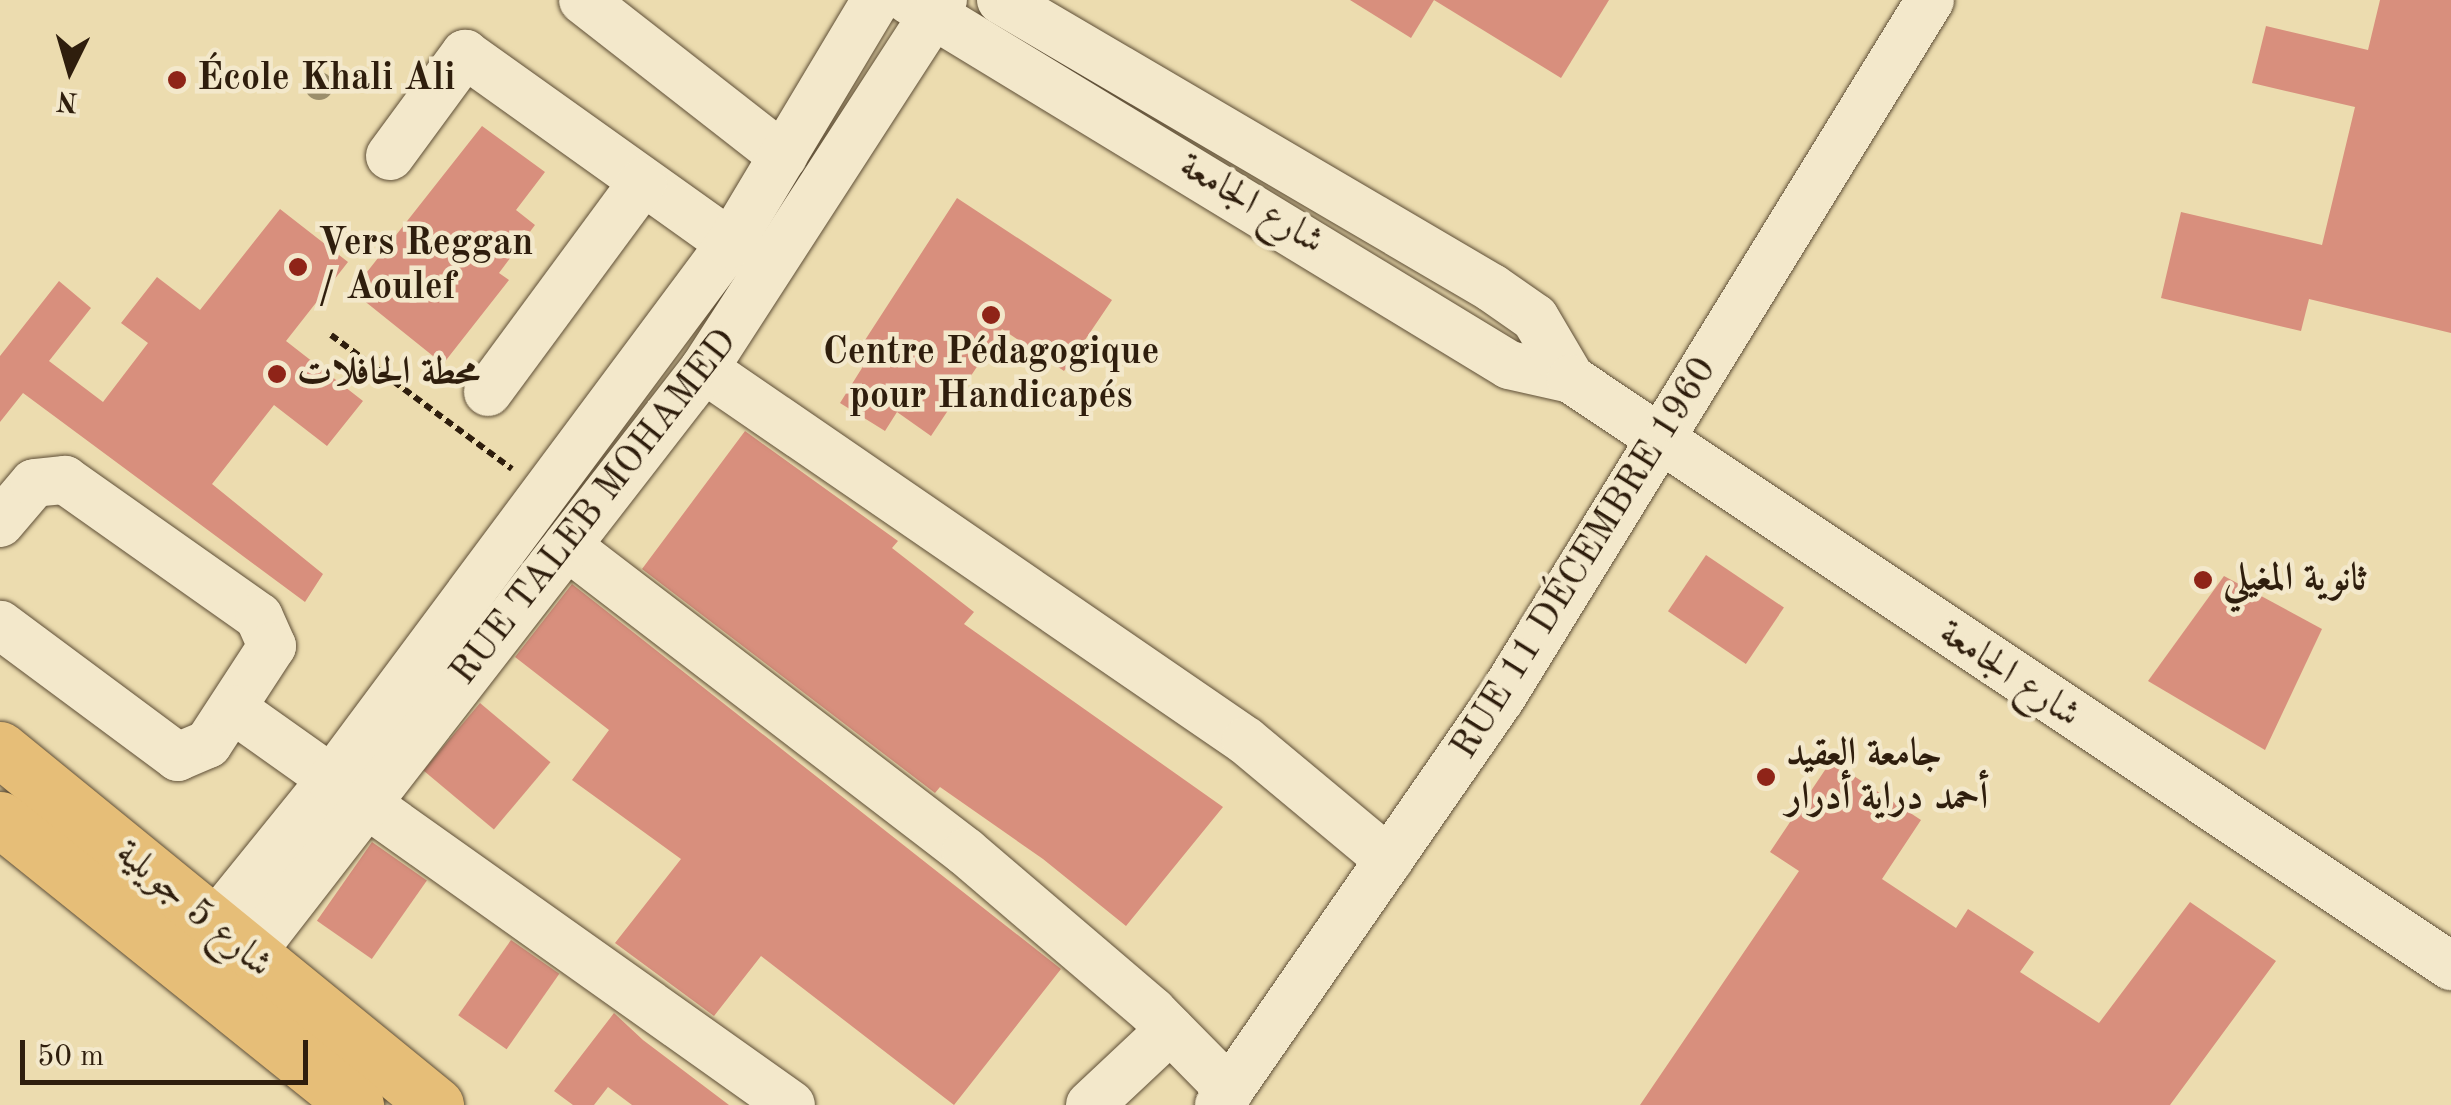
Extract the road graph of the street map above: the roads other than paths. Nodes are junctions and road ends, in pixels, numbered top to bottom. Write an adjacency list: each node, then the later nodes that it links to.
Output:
1 (582, 0): 7 (street)
2 (876, 0): 7 (street, RUE TALEB MOHAMED)
3 (1001, 0): 12 (street, شارع الجامعة)
4 (1930, 0): 14 (street, RUE 11 DÉCEMBRE 1960)
5 (930, 5): 10 (street, RUE TALEB MOHAMED); 12 (street, شارع الجامعة)
6 (390, 156): 8 (street)
7 (783, 156): 9 (street, RUE TALEB MOHAMED)
8 (643, 182): 9 (street); 13 (street)
9 (730, 244): 10 (street); 20 (street, RUE TALEB MOHAMED)
10 (773, 274): 11 (street, RUE TALEB MOHAMED)
11 (704, 368): 16 (street, RUE TALEB MOHAMED); 22 (street)
12 (1571, 379): 14 (street, شارع الجامعة)
13 (488, 392)
14 (1664, 444): 22 (street, RUE 11 DÉCEMBRE 1960); 24 (street, شارع الجامعة)
15 (0, 523): 18 (street)
16 (567, 546): 20 (street, RUE TALEB MOHAMED); 25 (street)
17 (0, 625): 18 (street)
18 (232, 709): 20 (street)
19 (0, 750): 23 (main road, شارع 5 جويلية)
20 (348, 793): 23 (street, RUE TALEB MOHAMED); 29 (street)
21 (0, 819): 23 (main road, شارع 5 جويلية)
22 (1389, 860): 26 (street, RUE 11 DÉCEMBRE 1960)
23 (215, 962): 27 (main road, شارع 5 جويلية); 28 (main road, شارع 5 جويلية)
24 (2451, 966)
25 (1170, 1030): 26 (street); 30 (street)
26 (1225, 1098)
27 (356, 1105)
28 (436, 1105)
29 (791, 1105)
30 (1090, 1105)

